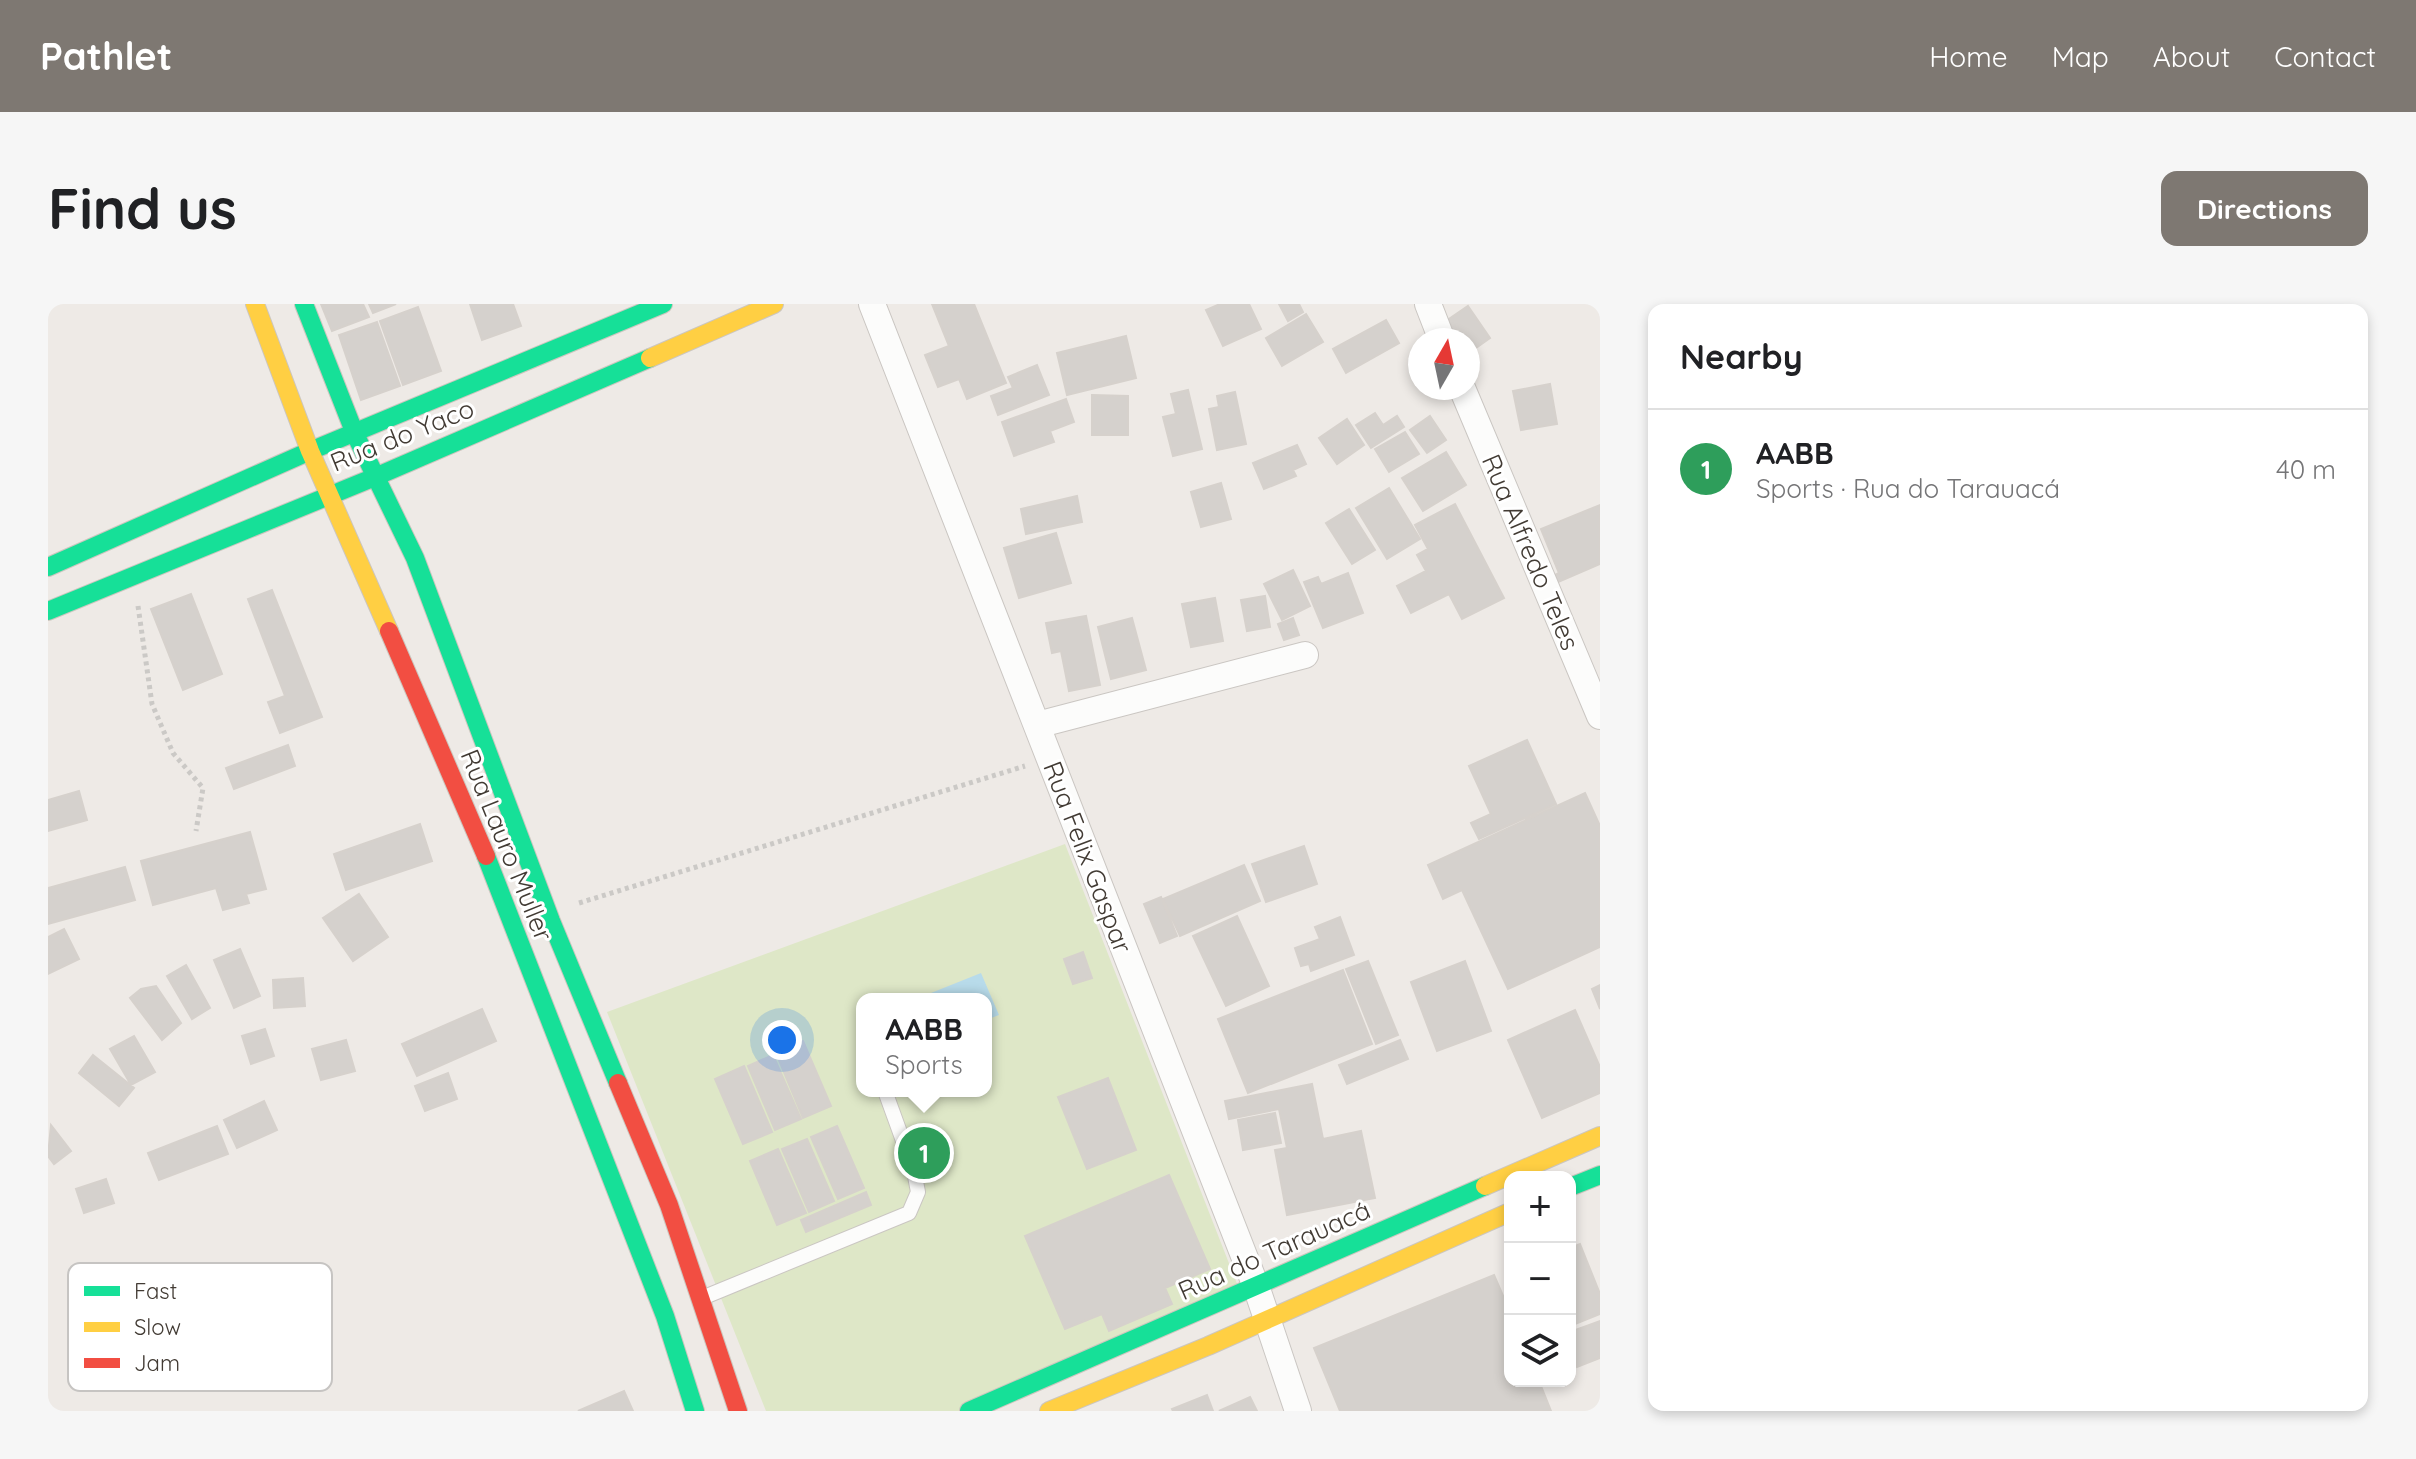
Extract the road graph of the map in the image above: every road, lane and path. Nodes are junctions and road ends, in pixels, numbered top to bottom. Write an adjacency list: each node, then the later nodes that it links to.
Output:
1 (255, 304): 10 (street, Rua Lauro Muller)
2 (304, 304): 9 (street, Rua Lauro Muller)
3 (663, 304): 9 (street, Rua do Yaco)
4 (774, 304): 11 (street, Rua do Yaco)
5 (872, 304): 18 (street, Rua Felix Gaspar)
6 (1428, 304): 7 (street)
7 (1437, 328)
8 (1467, 400): 17 (street, Rua Alfredo Teles)
9 (355, 434): 10 (street, Rua do Yaco); 11 (street, Rua Lauro Muller)
10 (310, 451): 12 (street, Rua Lauro Muller); 13 (street, Rua do Yaco)
11 (375, 477): 12 (street, Rua do Yaco); 21 (street, Rua Lauro Muller)
12 (330, 493): 14 (street, Rua do Yaco); 30 (street, Rua Lauro Muller)
13 (48, 567)
14 (138, 573): 15 (street, Rua do Yaco); 20 (path)
15 (48, 611)
16 (1305, 655): 18 (street)
17 (1600, 716)
18 (1037, 725): 19 (street, Rua Felix Gaspar)
19 (1050, 758): 21 (path); 27 (street, Rua Felix Gaspar)
20 (196, 831)
21 (548, 912): 28 (street, Rua Lauro Muller)
22 (887, 1097): 28 (lane)
23 (1600, 1136): 27 (street, Rua do Tarauacá)
24 (1600, 1175): 25 (street)
25 (1576, 1185)
26 (1504, 1215): 29 (street)
27 (1257, 1289): 29 (street, Rua Felix Gaspar); 32 (street, Rua do Tarauacá)
28 (702, 1298): 31 (street, Rua Lauro Muller)
29 (1267, 1320): 33 (street); 34 (street, Rua Felix Gaspar)
30 (695, 1411)
31 (738, 1411)
32 (969, 1411)
33 (1049, 1411)
34 (1298, 1411)

